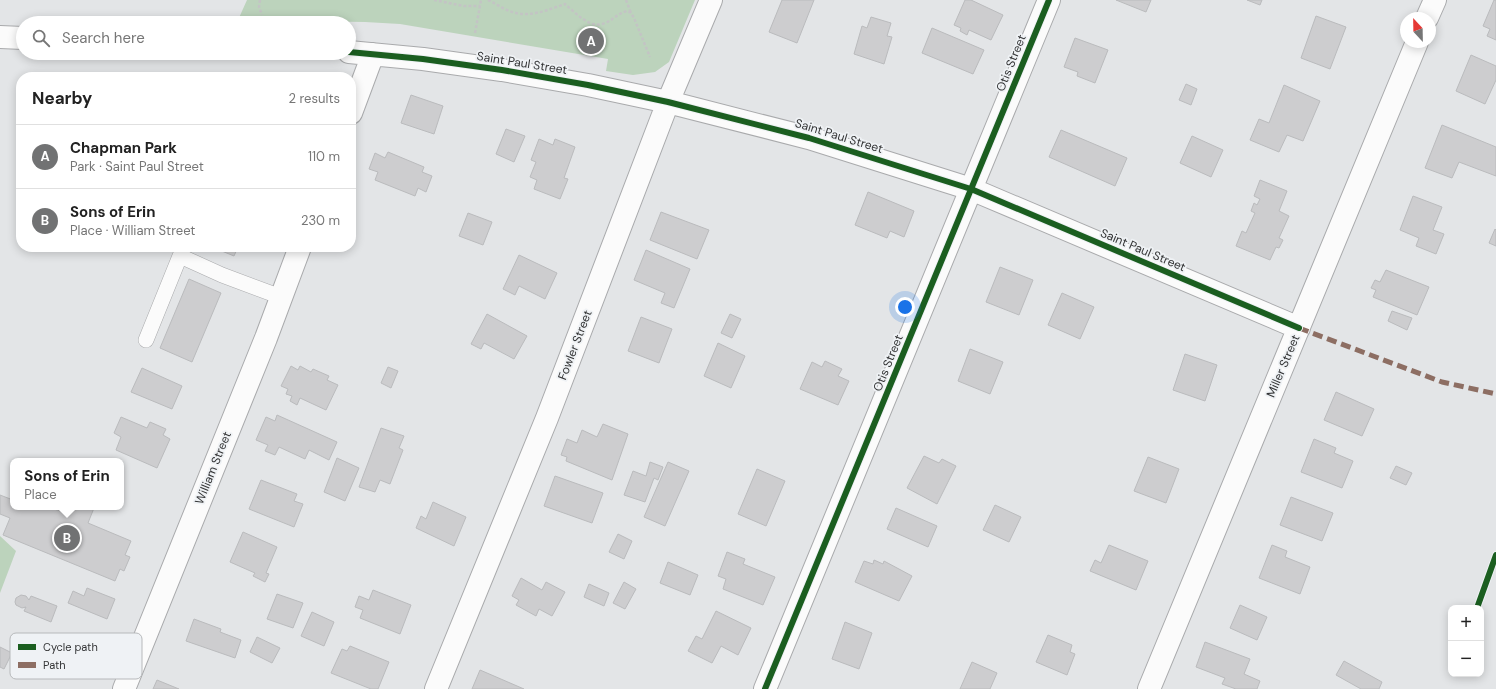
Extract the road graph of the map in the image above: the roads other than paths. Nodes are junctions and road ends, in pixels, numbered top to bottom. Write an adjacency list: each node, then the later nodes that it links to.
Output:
1 (711, 0): 11 (street, Fowler Street)
2 (1049, 0): 12 (street, Otis Street)
3 (1435, 0): 4 (street)
4 (1430, 12)
5 (0, 37): 6 (street)
6 (16, 38)
7 (1415, 48): 16 (street, Miller Street)
8 (356, 53): 9 (street, Saint Paul Street)
9 (373, 54): 10 (street); 11 (street, Saint Paul Street)
10 (356, 100)
11 (668, 102): 12 (street, Saint Paul Street); 21 (street, Fowler Street)
12 (971, 189): 16 (street, Saint Paul Street); 22 (street, Otis Street)
13 (182, 252): 15 (lane); 17 (lane)
14 (298, 252): 15 (street, William Street)
15 (282, 297): 18 (street, William Street)
16 (1299, 328): 23 (street, Miller Street)
17 (146, 340)
18 (142, 644)
19 (128, 679): 20 (street, William Street)
20 (124, 689)
21 (436, 689)
22 (765, 689)
23 (1149, 689)

